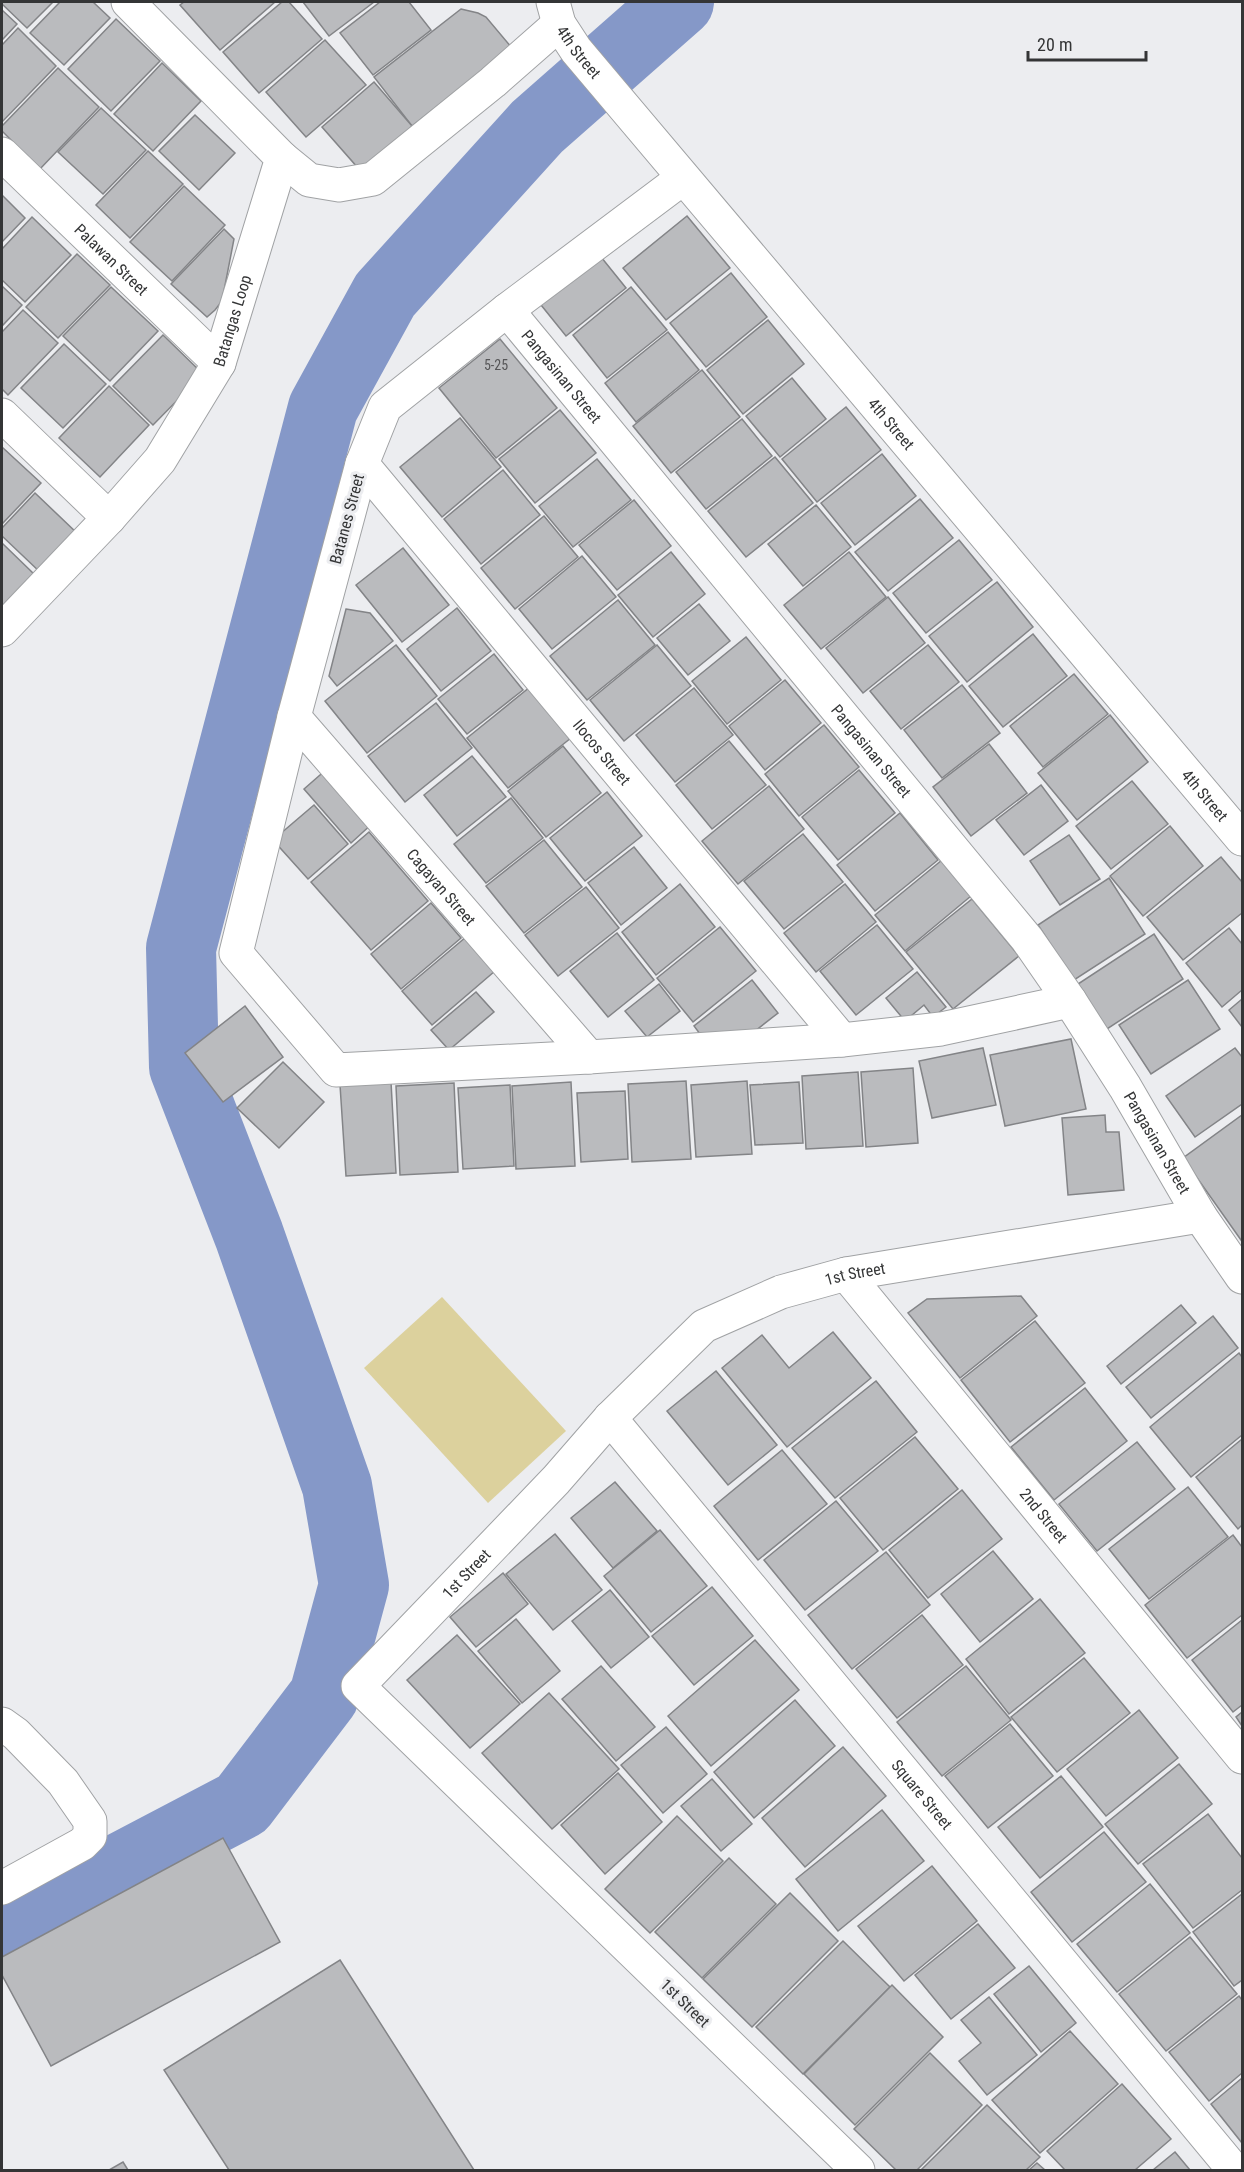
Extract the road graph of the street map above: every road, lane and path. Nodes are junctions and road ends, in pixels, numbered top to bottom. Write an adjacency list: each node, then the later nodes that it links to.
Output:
1 (128, 2): 4 (street)
2 (562, 25): 4 (street); 5 (street, 4th Street)
3 (2, 154): 7 (street, Palawan Street)
4 (282, 158): 7 (street, Batangas Loop)
5 (677, 169): 6 (street, Batanes Street); 13 (street, 4th Street)
6 (507, 310): 9 (street, Batanes Street); 14 (street, Pangasinan Street)
7 (219, 363): 10 (street, Batangas Loop)
8 (2, 415): 10 (street)
9 (362, 464): 12 (street, Batanes Street); 15 (street, Ilocos Street)
10 (109, 518): 11 (street, Batangas Loop)
11 (2, 630)
12 (294, 717): 16 (street, Cagayan Street); 16 (street, Batanes Street)
13 (1242, 839)
14 (1070, 1001): 15 (street); 17 (street, Pangasinan Street)
15 (842, 1040): 16 (street)
16 (589, 1057)
17 (1200, 1216): 18 (street, 1st Street); 19 (street, Pangasinan Street)
18 (846, 1275): 20 (street, 1st Street); 22 (street, 2nd Street)
19 (1242, 1277)
20 (610, 1418): 24 (street, 1st Street); 25 (street, Square Street)
21 (2, 1724): 23 (street)
22 (1242, 1757)
23 (2, 1888)
24 (858, 2170)
25 (1234, 2170)

